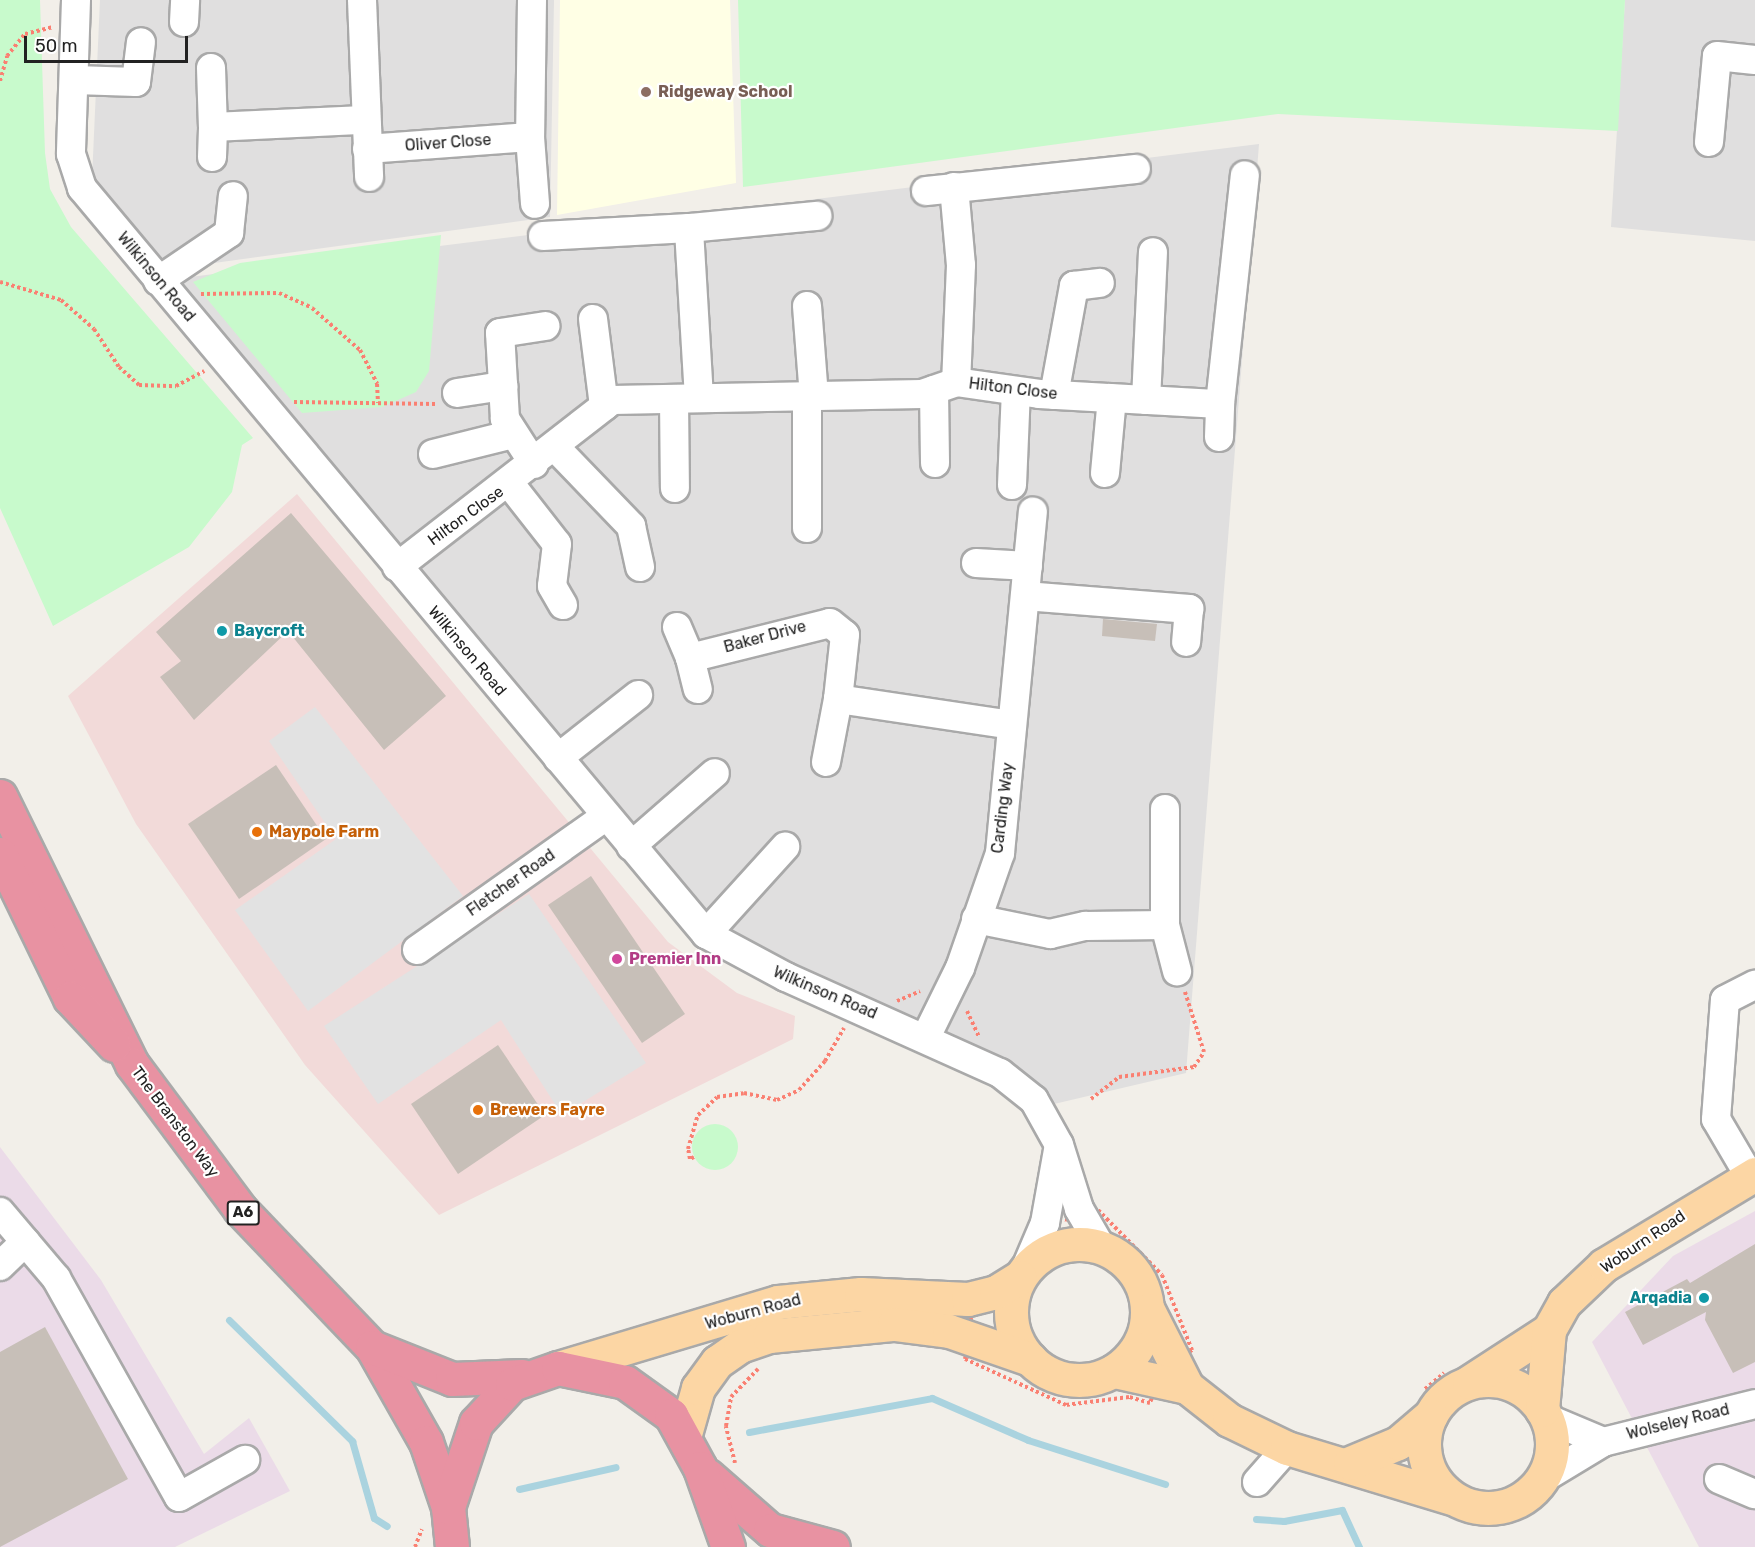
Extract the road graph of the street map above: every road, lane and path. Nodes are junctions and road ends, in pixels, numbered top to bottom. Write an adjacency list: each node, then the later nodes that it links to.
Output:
1 (362, 0): 9 (street)
2 (532, 0): 11 (street)
3 (76, 14): 7 (street, Wilkinson Road); 8 (path)
4 (141, 42): 7 (street)
5 (1755, 60): 12 (street)
6 (211, 68): 10 (street)
7 (75, 80): 28 (street, Wilkinson Road)
8 (0, 81)
9 (364, 120): 10 (street); 13 (street)
10 (213, 127): 14 (street)
11 (530, 137): 13 (street, Oliver Close); 21 (street)
12 (1709, 142)
13 (367, 149): 17 (street)
14 (212, 157)
15 (1136, 170): 18 (street)
16 (1245, 175): 44 (street)
17 (369, 177)
18 (954, 187): 19 (street); 34 (street)
19 (926, 191)
20 (233, 196): 28 (street)
21 (535, 204)
22 (817, 216): 23 (street)
23 (689, 228): 24 (street); 39 (street)
24 (543, 236)
25 (1153, 252): 41 (street)
26 (0, 282): 32 (path)
27 (1100, 283): 37 (street)
28 (166, 289): 32 (street, Wilkinson Road); 43 (path)
29 (807, 306): 38 (street)
30 (593, 319): 45 (street)
31 (545, 326): 33 (street)
32 (224, 357): 42 (street, Wilkinson Road)
33 (503, 386): 36 (street); 46 (street)
34 (945, 386): 35 (street, Hilton Close); 38 (street, Hilton Close); 50 (street)
35 (1016, 391): 37 (street, Hilton Close); 53 (street)
36 (458, 393): 43 (path)
37 (1054, 395): 40 (street, Hilton Close)
38 (811, 396): 39 (street, Hilton Close); 56 (street)
39 (686, 398): 45 (street, Hilton Close); 54 (street)
40 (1112, 398): 41 (street, Hilton Close); 51 (street)
41 (1146, 400): 44 (street, Hilton Close)
42 (260, 401): 43 (path); 59 (street, Wilkinson Road)
43 (378, 403)
44 (1220, 404): 47 (street)
45 (604, 406): 49 (street, Hilton Close)
46 (513, 434): 48 (street); 49 (street)
47 (1219, 437)
48 (433, 454)
49 (544, 455): 52 (street, Hilton Close); 60 (street)
50 (935, 464)
51 (1105, 473)
52 (510, 484): 59 (street, Hilton Close); 62 (street)
53 (1012, 485)
54 (675, 488)
55 (1033, 512): 58 (street, Carding Way)
56 (807, 528)
57 (976, 563): 58 (street)
58 (1028, 566): 61 (street, Carding Way)
59 (397, 567): 70 (street, Wilkinson Road)
60 (640, 567)
61 (1025, 596): 64 (street); 69 (street, Carding Way)
62 (563, 605)
63 (677, 627): 65 (street)
64 (1186, 642)
65 (690, 658): 66 (street); 68 (street, Baker Drive)
66 (698, 689)
67 (638, 695): 70 (street)
68 (838, 699): 69 (street); 71 (street, Baker Drive)
69 (1012, 725): 80 (street, Carding Way)
70 (558, 758): 75 (street, Wilkinson Road)
71 (826, 762)
72 (715, 773): 76 (street)
73 (0, 796): 89 (highway, The Branston Way / A6)
74 (1165, 809): 82 (street)
75 (606, 816): 76 (street, Wilkinson Road); 84 (street, Fletcher Road)
76 (632, 846): 83 (street, Wilkinson Road)
77 (785, 847): 83 (street)
78 (0, 854): 81 (highway)
79 (0, 889): 81 (street)
80 (976, 919): 82 (street); 88 (street, Carding Way)
81 (34, 924): 89 (highway)
82 (1165, 925): 85 (street)
83 (706, 934): 88 (street, Wilkinson Road)
84 (417, 950)
85 (1177, 971): 90 (path)
86 (1755, 985): 93 (street)
87 (844, 1026): 92 (path)
88 (926, 1037): 91 (street, Wilkinson Road)
89 (132, 1064): 104 (highway, The Branston Way / A6)
90 (1091, 1099)
91 (1059, 1145): 95 (street, Wilkinson Road); 96 (street)
92 (694, 1157)
93 (1752, 1175): 103 (main road, Woburn Road)
94 (0, 1212): 97 (street)
95 (1082, 1216): 96 (path); 98 (street, Wilkinson Road); 110 (path)
96 (1047, 1217): 100 (street); 101 (path)
97 (25, 1242): 99 (street); 118 (street)
98 (1101, 1247): 100 (main road); 102 (main road)
99 (0, 1266)
100 (1022, 1273): 101 (main road, Woburn Road); 106 (main road)
101 (968, 1299): 105 (path); 108 (main road, Woburn Road)
102 (1148, 1310): 109 (main road); 110 (main road)
103 (1549, 1330): 111 (main road, Woburn Road); 113 (main road, Woburn Road)
104 (372, 1347): 108 (highway, The Branston Way / A6); 127 (highway, The Branston Way / A6)
105 (962, 1351): 106 (main road, Woburn Road); 110 (path); 115 (main road, Woburn Road)
106 (1030, 1359): 109 (main road)
107 (770, 1365): 121 (path)
108 (549, 1370): 115 (highway); 127 (highway)
109 (1114, 1371): 110 (main road)
110 (1174, 1376): 117 (main road)
111 (1468, 1383): 113 (main road); 114 (main road)
112 (1755, 1404): 116 (street, Wolseley Road)
113 (1544, 1414): 116 (street); 122 (main road)
114 (1431, 1415): 119 (main road); 126 (main road)
115 (685, 1434): 120 (highway)
116 (1603, 1442): 122 (street, Wolseley Road)
117 (1287, 1448): 119 (main road); 124 (street)
118 (245, 1460)
119 (1350, 1463): 126 (main road)
120 (700, 1468): 128 (highway); 129 (highway)
121 (742, 1471)
122 (1542, 1479): 126 (main road)
123 (1719, 1479): 125 (street)
124 (1257, 1482)
125 (1755, 1494)
126 (1454, 1498)
127 (446, 1530)
128 (728, 1547)
129 (833, 1547)

